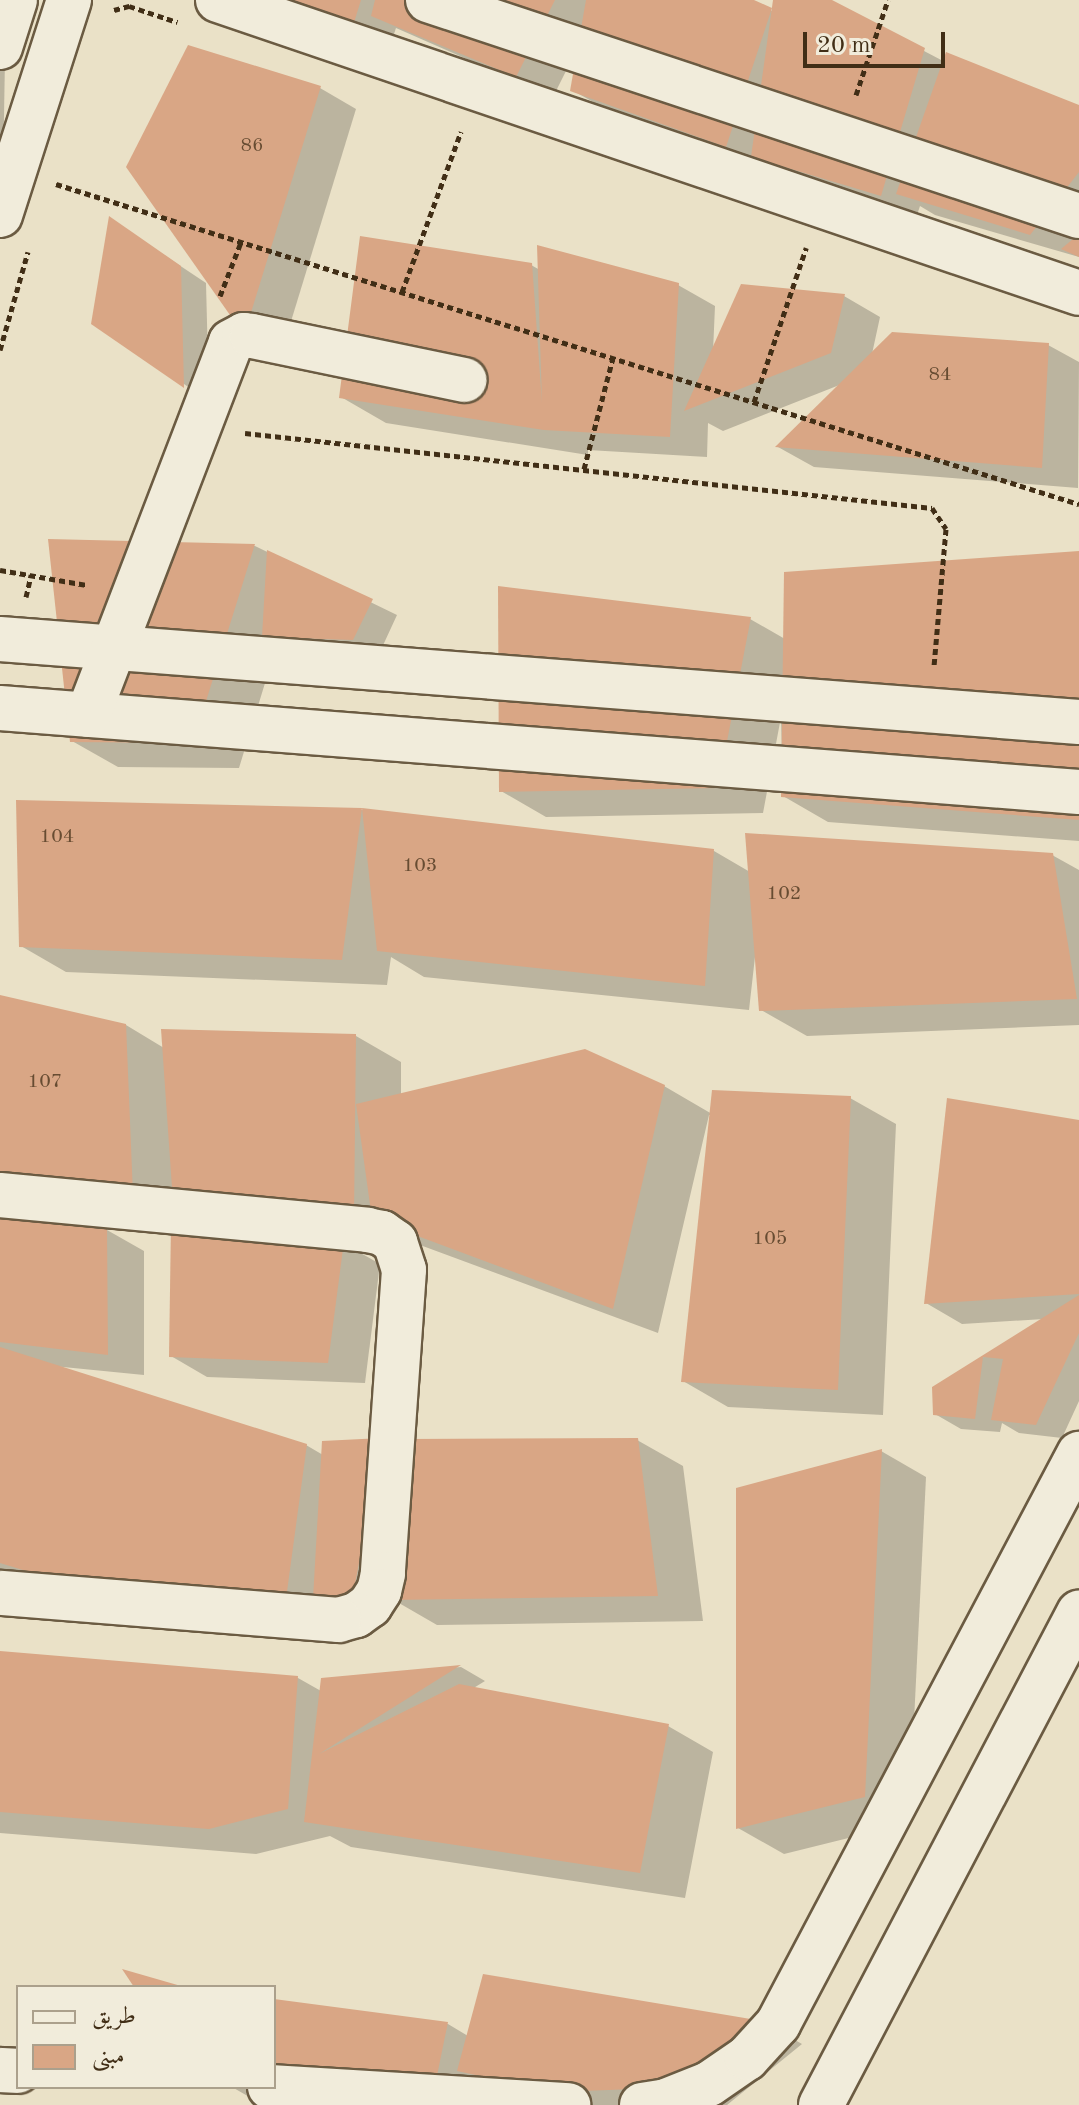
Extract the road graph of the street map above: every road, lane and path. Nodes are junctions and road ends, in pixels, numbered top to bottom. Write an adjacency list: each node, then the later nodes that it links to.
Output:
1 (15, 0): 7 (street)
2 (69, 0): 12 (street)
3 (428, 0): 9 (street)
4 (888, 0): 9 (path)
5 (110, 12): 6 (path)
6 (203, 13): 15 (street)
7 (0, 47)
8 (465, 120): 14 (path)
9 (842, 138): 11 (street)
10 (47, 181): 14 (path)
11 (1079, 216)
12 (15, 229): 16 (path)
13 (809, 237): 19 (path)
14 (402, 292): 17 (path)
15 (1079, 293)
16 (0, 350)
17 (613, 358): 19 (path); 21 (path)
18 (465, 380): 20 (street)
19 (754, 402): 22 (path)
20 (197, 428): 21 (path); 26 (street)
21 (584, 469): 28 (path)
22 (1079, 504)
23 (0, 570): 24 (path)
24 (89, 586)
25 (0, 639): 26 (street)
26 (114, 647): 28 (street); 29 (street)
27 (0, 708): 29 (street)
28 (930, 711): 30 (street)
29 (88, 715): 31 (street)
30 (1079, 722)
31 (1079, 792)
32 (0, 1195): 34 (street)
33 (1079, 1454): 38 (street)
34 (0, 1593)
35 (1079, 1613): 39 (street)
36 (276, 2087): 37 (street)
37 (568, 2105)
38 (642, 2105)
39 (821, 2105)

